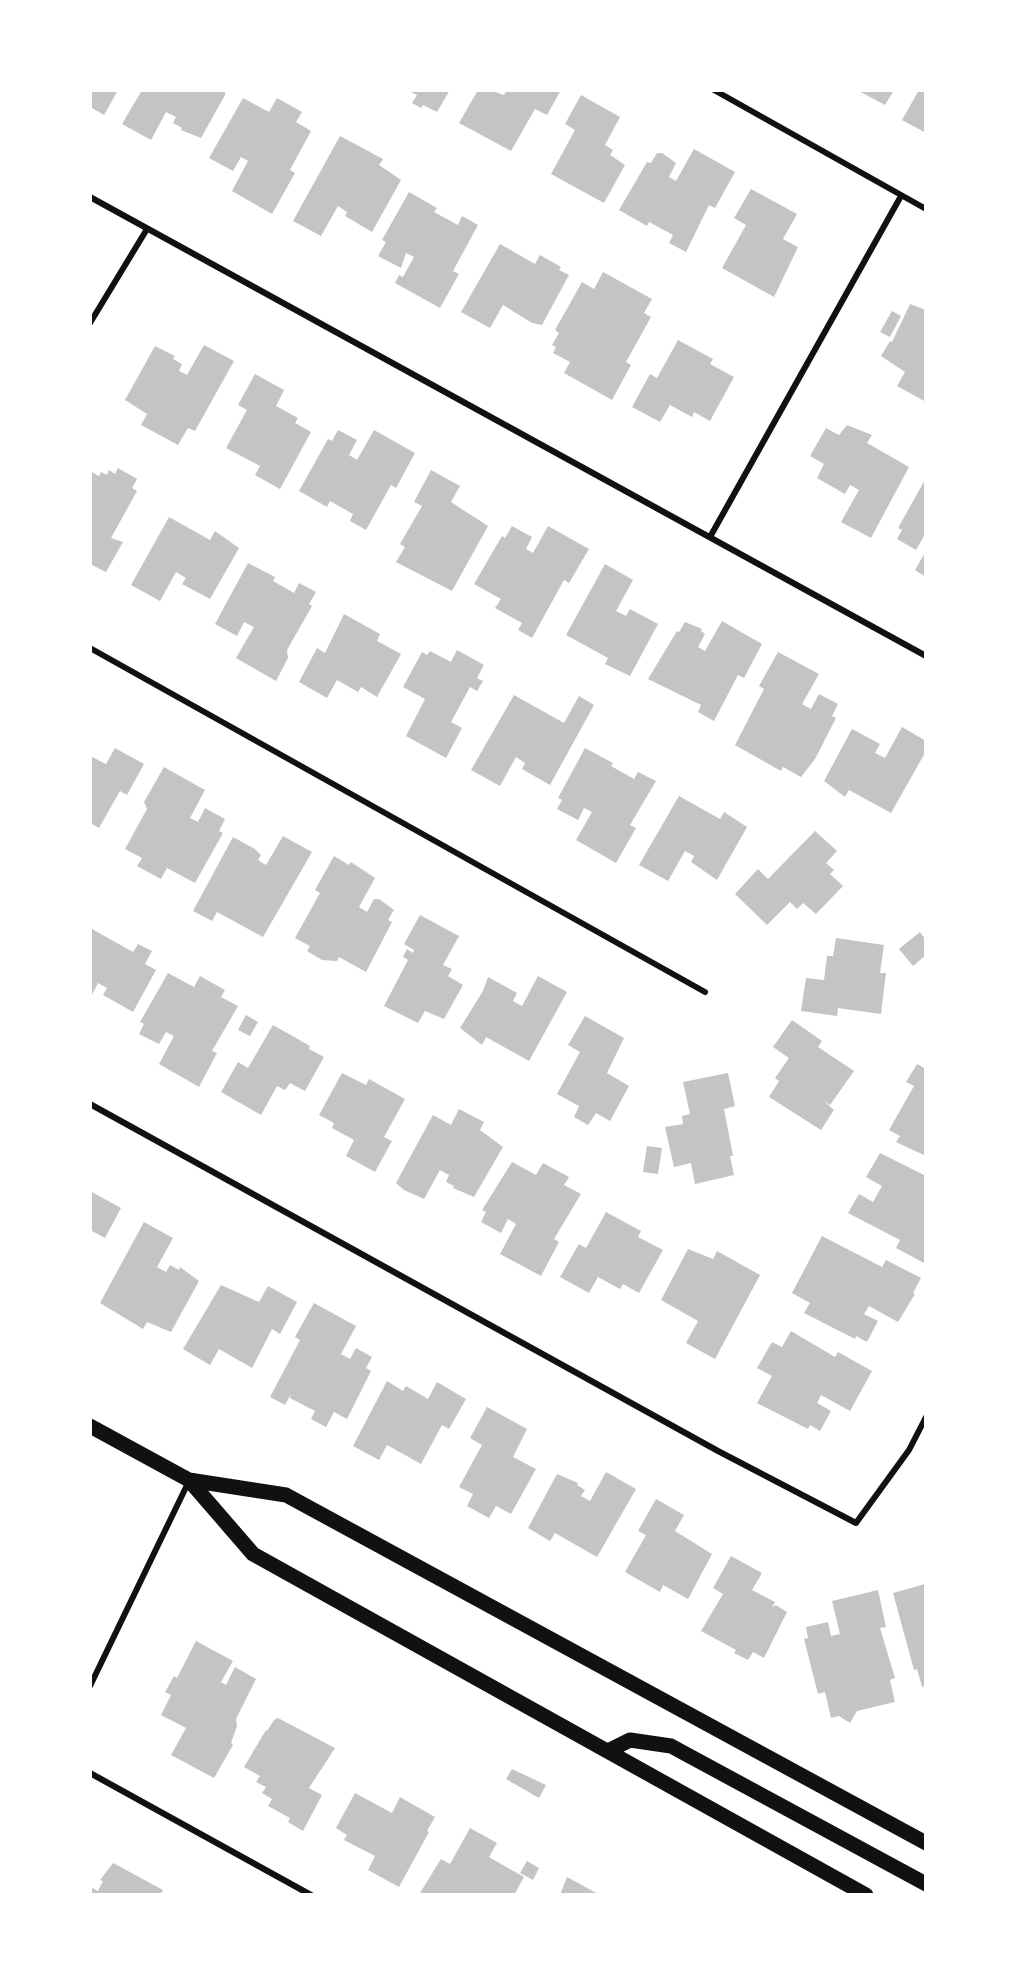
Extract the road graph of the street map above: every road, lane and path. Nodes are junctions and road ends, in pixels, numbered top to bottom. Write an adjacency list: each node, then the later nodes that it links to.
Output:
1 (714, 90): 2 (street)
2 (901, 196): 4 (street); 7 (street)
3 (90, 197): 5 (street)
4 (926, 209)
5 (147, 229): 6 (street); 7 (street)
6 (90, 323)
7 (710, 537): 9 (street)
8 (90, 648): 10 (street)
9 (926, 656)
10 (705, 992)
11 (90, 1104): 12 (street)
12 (926, 1417)
13 (90, 1426): 14 (main road)
14 (189, 1480): 15 (street); 16 (main road); 18 (main road)
15 (90, 1686)
16 (608, 1751): 19 (main road); 21 (main road)
17 (90, 1773): 20 (street)
18 (926, 1843)
19 (926, 1884)
20 (311, 1895)
21 (866, 1895)

